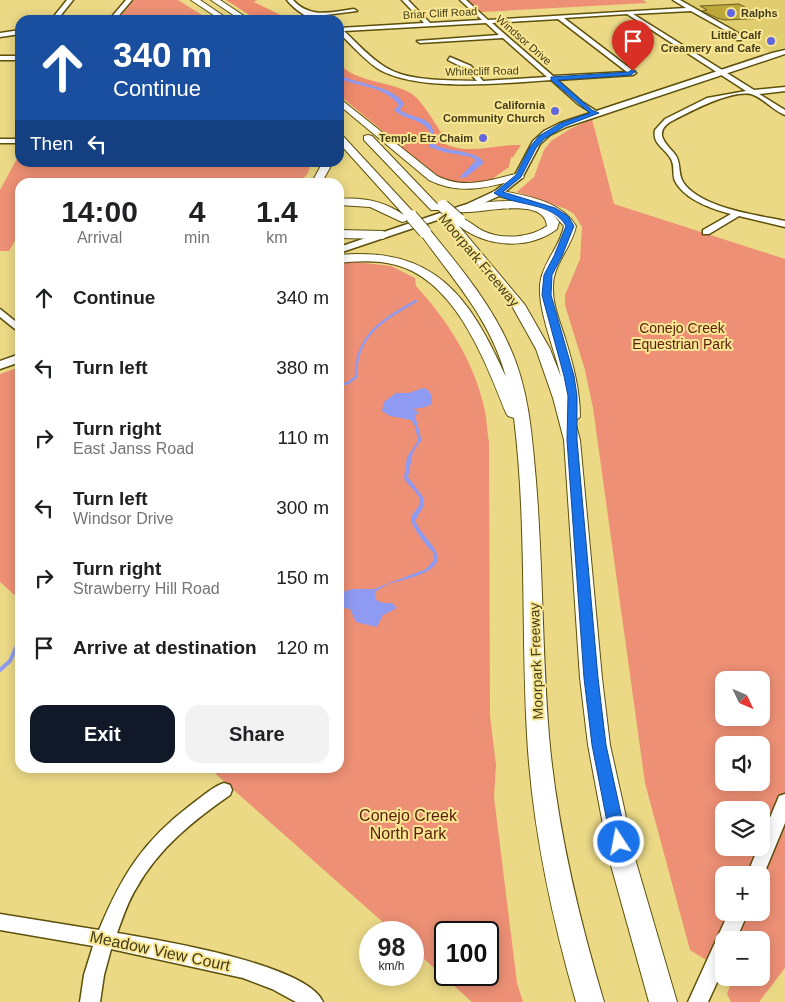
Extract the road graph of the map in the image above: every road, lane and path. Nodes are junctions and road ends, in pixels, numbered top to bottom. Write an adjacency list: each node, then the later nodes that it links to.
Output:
1 (70, 0): 12 (street)
2 (129, 0): 13 (street)
3 (195, 0): 14 (highway)
4 (215, 0): 15 (highway)
5 (290, 0): 16 (street)
6 (406, 0): 19 (street)
7 (464, 0): 18 (street, Windsor Drive)
8 (676, 0): 9 (street)
9 (692, 9): 11 (street, Briar Cliff Road); 25 (street)
10 (354, 10): 16 (street)
11 (628, 13): 17 (street, Briar Cliff Road); 31 (street)
12 (58, 15)
13 (116, 15)
14 (218, 15)
15 (238, 15)
16 (311, 15)
17 (559, 17): 18 (street, Briar Cliff Road); 32 (street, Whitecliff Road)
18 (487, 21): 19 (street, Briar Cliff Road); 24 (street, Windsor Drive)
19 (428, 24): 20 (street, Briar Cliff Road)
20 (344, 30)
21 (15, 33): 22 (street)
22 (0, 35)
23 (344, 35): 33 (street, Whitecliff Road)
24 (504, 36): 26 (street); 32 (street, Windsor Drive)
25 (739, 39)
26 (420, 41)
27 (785, 50): 31 (main road)
28 (0, 58): 29 (street)
29 (15, 58)
30 (450, 59): 33 (street)
31 (720, 72): 35 (street); 39 (main road)
32 (553, 79): 33 (street, Whitecliff Road); 39 (street, Windsor Drive)
33 (481, 83)
34 (785, 89): 35 (street)
35 (753, 93): 38 (street); 48 (street)
36 (344, 105): 44 (highway)
37 (344, 112): 50 (highway, Moorpark Freeway)
38 (785, 112)
39 (596, 113): 44 (main road)
40 (0, 141): 41 (street)
41 (15, 141)
42 (344, 142): 49 (highway)
43 (326, 167): 45 (highway)
44 (519, 176): 46 (main road)
45 (320, 178)
46 (498, 193): 50 (main road); 62 (highway)
47 (344, 202): 49 (highway)
48 (738, 213): 51 (street); 52 (street)
49 (406, 217): 61 (highway, Moorpark Freeway)
50 (456, 218): 50 (highway); 54 (main road); 62 (highway, Moorpark Freeway)
51 (785, 224)
52 (706, 232)
53 (344, 234): 54 (highway)
54 (383, 236): 55 (main road)
55 (344, 250)
56 (344, 252): 61 (highway)
57 (0, 312): 58 (street)
58 (15, 326)
59 (15, 360): 60 (main road)
60 (0, 365)
61 (524, 437): 72 (highway, Moorpark Freeway)
62 (572, 440): 73 (highway, Moorpark Freeway)
63 (224, 790): 67 (street)
64 (785, 802): 65 (street)
65 (760, 866)
66 (0, 922): 67 (street, Meadow View Court)
67 (105, 939): 70 (street); 71 (street, Meadow View Court)
68 (715, 963): 69 (street)
69 (700, 994)
70 (90, 1002)
71 (313, 1002)
72 (590, 1002)
73 (663, 1002)

